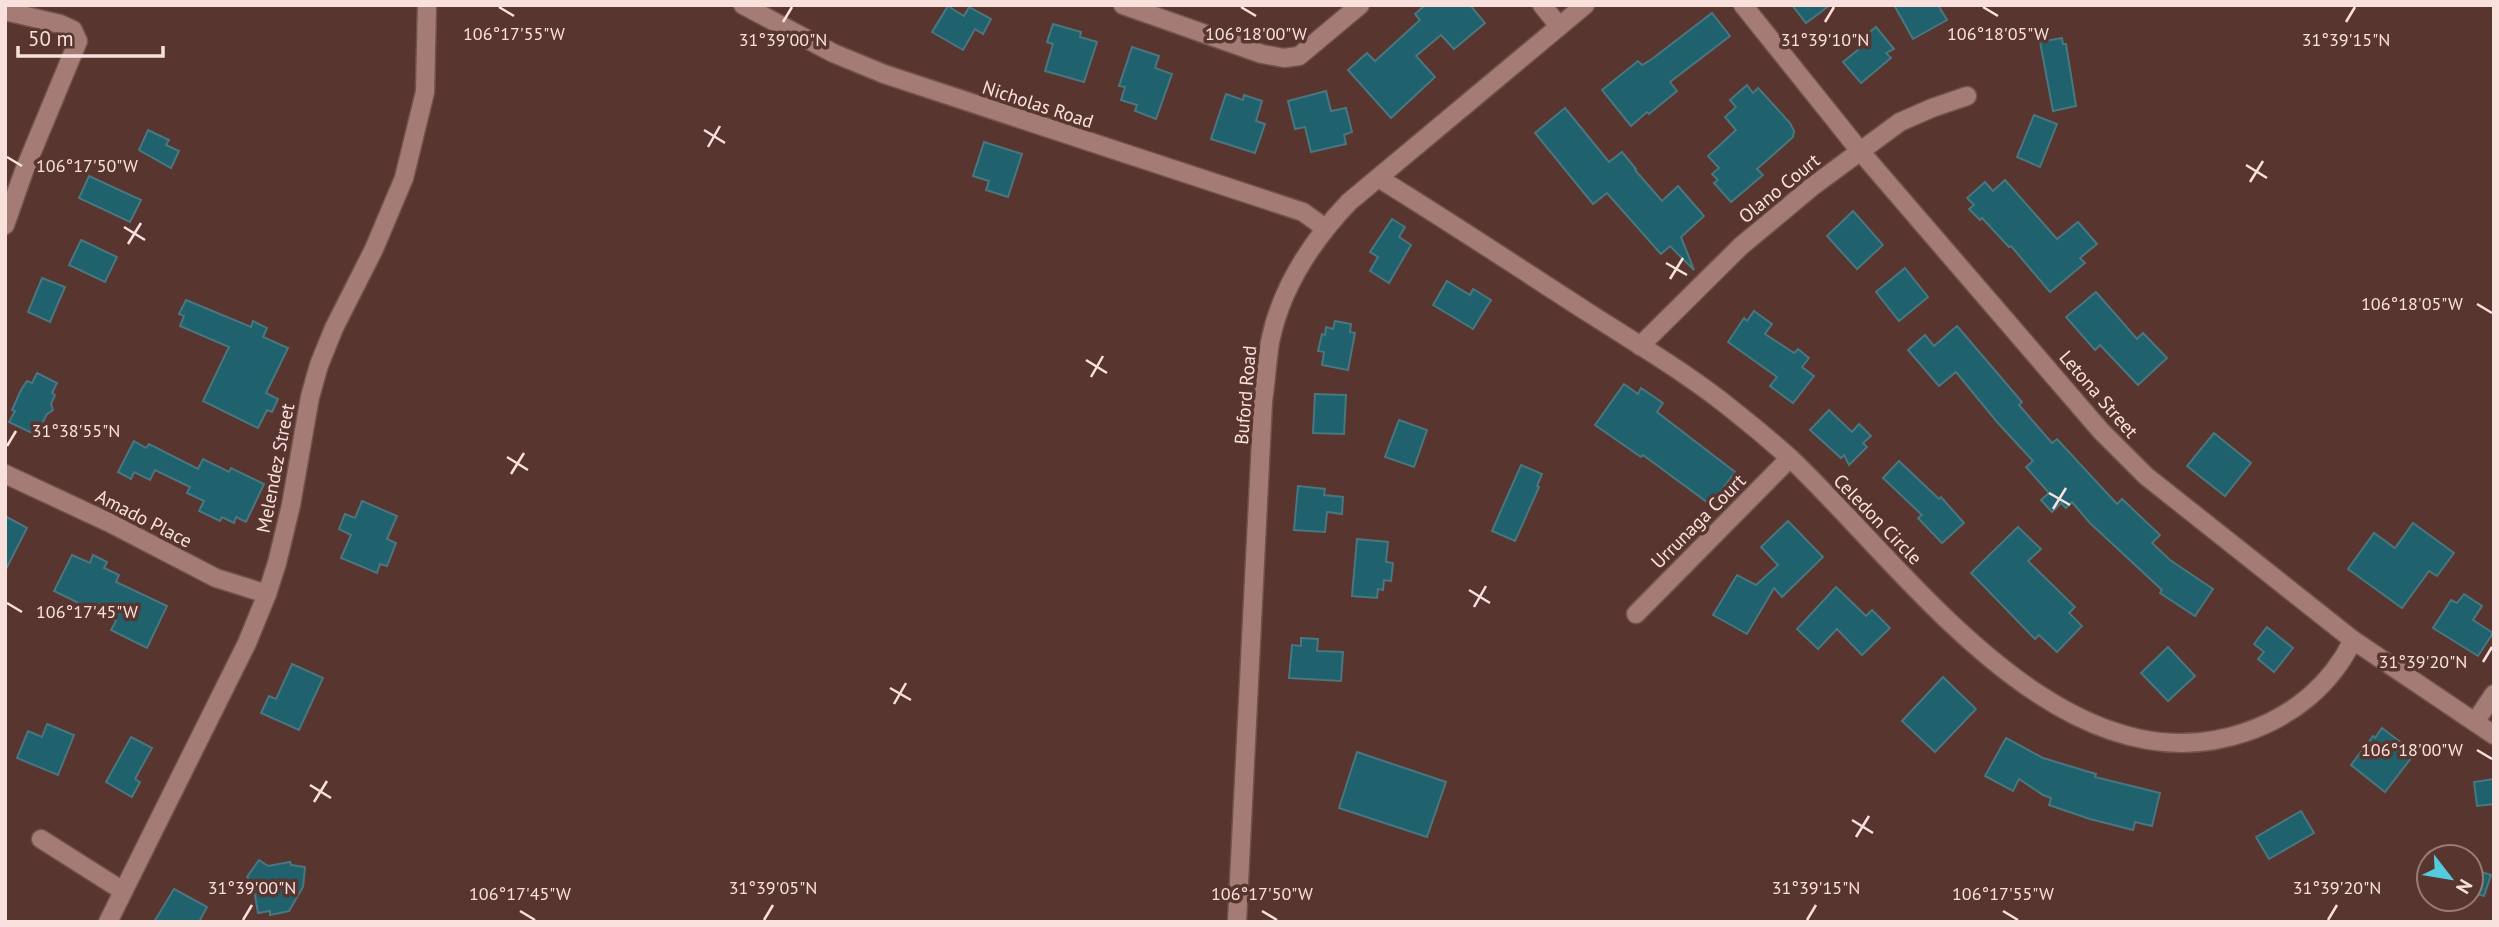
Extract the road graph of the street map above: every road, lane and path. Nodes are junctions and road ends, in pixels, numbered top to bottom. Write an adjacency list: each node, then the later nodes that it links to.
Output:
1 (427, 5): 18 (street, Melendez Street)
2 (743, 5): 14 (street, Nicholas Road)
3 (1123, 5): 4 (street)
4 (1360, 5)
5 (1542, 5): 9 (street)
6 (1585, 5): 9 (street, Buford Road)
7 (1743, 5): 11 (street, Letona Street)
8 (5, 11): 13 (street)
9 (1559, 26): 12 (street, Buford Road)
10 (1967, 96): 11 (street, Olano Court)
11 (1860, 151): 15 (street, Olano Court); 20 (street, Letona Street)
12 (1380, 179): 14 (street, Buford Road); 15 (street, Celedon Circle)
13 (5, 225)
14 (1325, 228): 27 (street, Buford Road)
15 (1640, 346): 16 (street, Celedon Circle)
16 (1790, 458): 19 (street, Urrunaga Court); 20 (street, Celedon Circle)
17 (5, 474): 18 (street, Amado Place)
18 (267, 594): 25 (street, Melendez Street)
19 (1636, 614)
20 (2353, 640): 22 (street, Letona Street)
21 (2494, 694): 22 (street)
22 (2475, 722): 23 (street, Letona Street)
23 (2494, 735)
24 (41, 839): 25 (street)
25 (123, 891): 26 (street, Melendez Street)
26 (108, 922)
27 (1237, 922)

